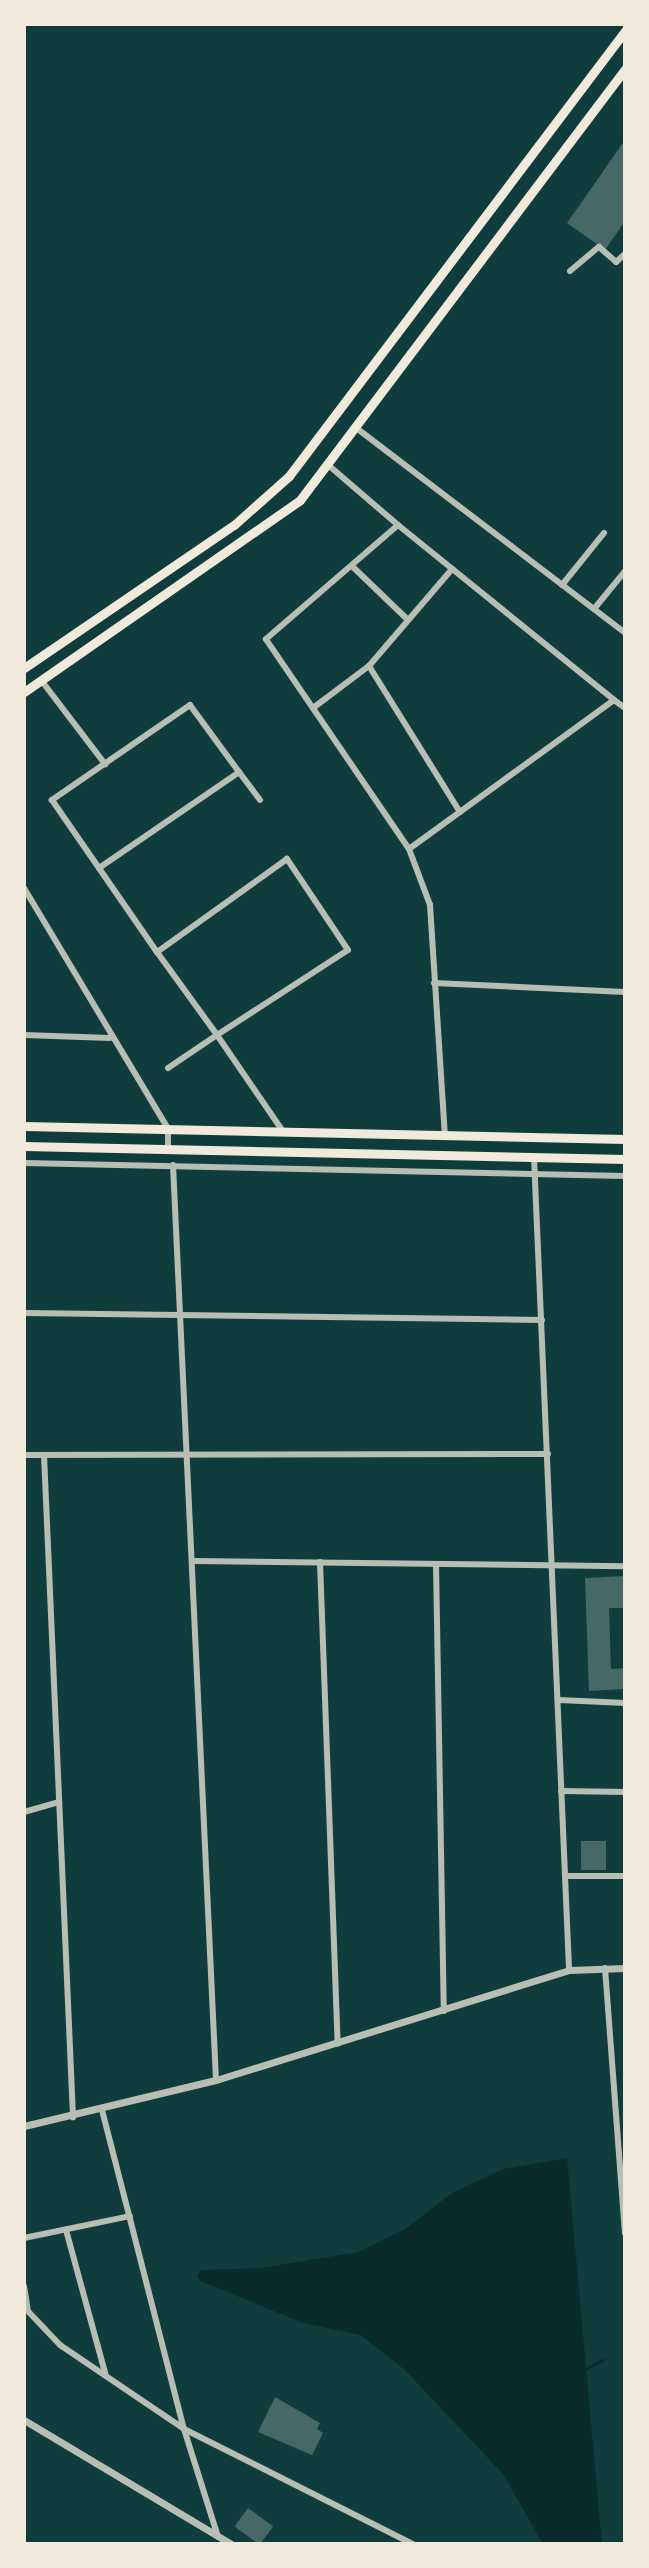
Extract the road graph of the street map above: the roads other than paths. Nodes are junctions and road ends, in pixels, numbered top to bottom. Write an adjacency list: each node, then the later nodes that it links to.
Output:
1 (625, 31): 13 (main road)
2 (625, 69): 5 (main road)
3 (625, 254): 4 (street)
4 (570, 271)
5 (355, 427): 6 (main road); 12 (street)
6 (327, 464): 7 (street); 15 (main road)
7 (398, 525): 9 (street); 10 (street)
8 (604, 533): 12 (street)
9 (354, 568): 16 (street); 23 (street)
10 (452, 569): 16 (street); 22 (street)
11 (625, 571): 14 (street)
12 (562, 585): 14 (street)
13 (125, 599): 15 (main road); 19 (main road)
14 (594, 609): 17 (street)
15 (138, 612): 20 (main road)
16 (408, 620): 18 (street)
17 (625, 633)
18 (369, 666): 23 (street); 28 (street)
19 (24, 668)
20 (41, 680): 21 (main road); 25 (street)
21 (24, 692)
22 (614, 700): 24 (street); 28 (street)
23 (313, 708): 29 (street)
24 (625, 708)
25 (105, 764): 26 (street); 30 (street)
26 (239, 772): 27 (street); 30 (street)
27 (260, 800)
28 (460, 812): 29 (street)
29 (409, 849): 33 (street)
30 (99, 868): 32 (street)
31 (24, 888): 37 (street)
32 (157, 952): 36 (street); 36 (street)
33 (434, 983): 34 (street); 42 (street)
34 (625, 992)
35 (24, 1035): 37 (street)
36 (217, 1035): 38 (street); 41 (street)
37 (110, 1038): 40 (street)
38 (168, 1068)
39 (24, 1126): 40 (main road)
40 (168, 1129): 41 (main road); 45 (street)
41 (284, 1133): 42 (main road)
42 (445, 1135): 43 (main road)
43 (625, 1139)
44 (24, 1146): 45 (main road)
45 (168, 1148): 46 (main road)
46 (534, 1157): 47 (main road); 50 (street)
47 (625, 1159)
48 (24, 1163): 49 (street)
49 (173, 1165): 50 (street); 53 (street)
50 (536, 1176): 51 (street); 54 (street)
51 (625, 1176)
52 (24, 1313): 53 (street)
53 (182, 1316): 54 (street); 58 (street)
54 (542, 1320): 55 (street)
55 (548, 1454): 58 (street); 62 (street)
56 (24, 1455): 57 (street)
57 (44, 1455): 58 (street); 68 (street)
58 (190, 1455): 59 (street)
59 (195, 1561): 60 (street); 77 (street)
60 (320, 1562): 61 (street); 76 (street)
61 (436, 1564): 62 (street); 75 (street)
62 (553, 1565): 63 (street); 64 (street)
63 (625, 1566)
64 (559, 1700): 65 (street); 66 (street)
65 (625, 1703)
66 (561, 1791): 67 (street); 70 (street)
67 (625, 1792)
68 (59, 1802): 69 (street); 81 (street)
69 (24, 1812)
70 (568, 1876): 71 (street); 74 (street)
71 (625, 1876)
72 (605, 1968): 73 (street); 74 (street); 79 (street)
73 (625, 1968)
74 (569, 1970): 75 (street)
75 (444, 2011): 76 (street)
76 (338, 2044): 77 (street)
77 (216, 2080): 78 (street)
78 (102, 2110): 81 (street); 84 (street)
79 (614, 2115): 80 (street); 83 (street)
80 (625, 2115)
81 (73, 2117): 82 (street)
82 (24, 2126)
83 (622, 2190): 86 (street)
84 (130, 2216): 85 (street); 92 (street)
85 (66, 2230): 87 (street); 90 (street)
86 (625, 2233)
87 (24, 2238)
88 (24, 2286): 89 (street)
89 (26, 2309): 90 (street)
90 (106, 2376): 92 (street)
91 (24, 2420): 93 (street)
92 (184, 2429): 93 (street); 95 (street)
93 (218, 2537): 94 (street)
94 (231, 2544)
95 (413, 2544)

